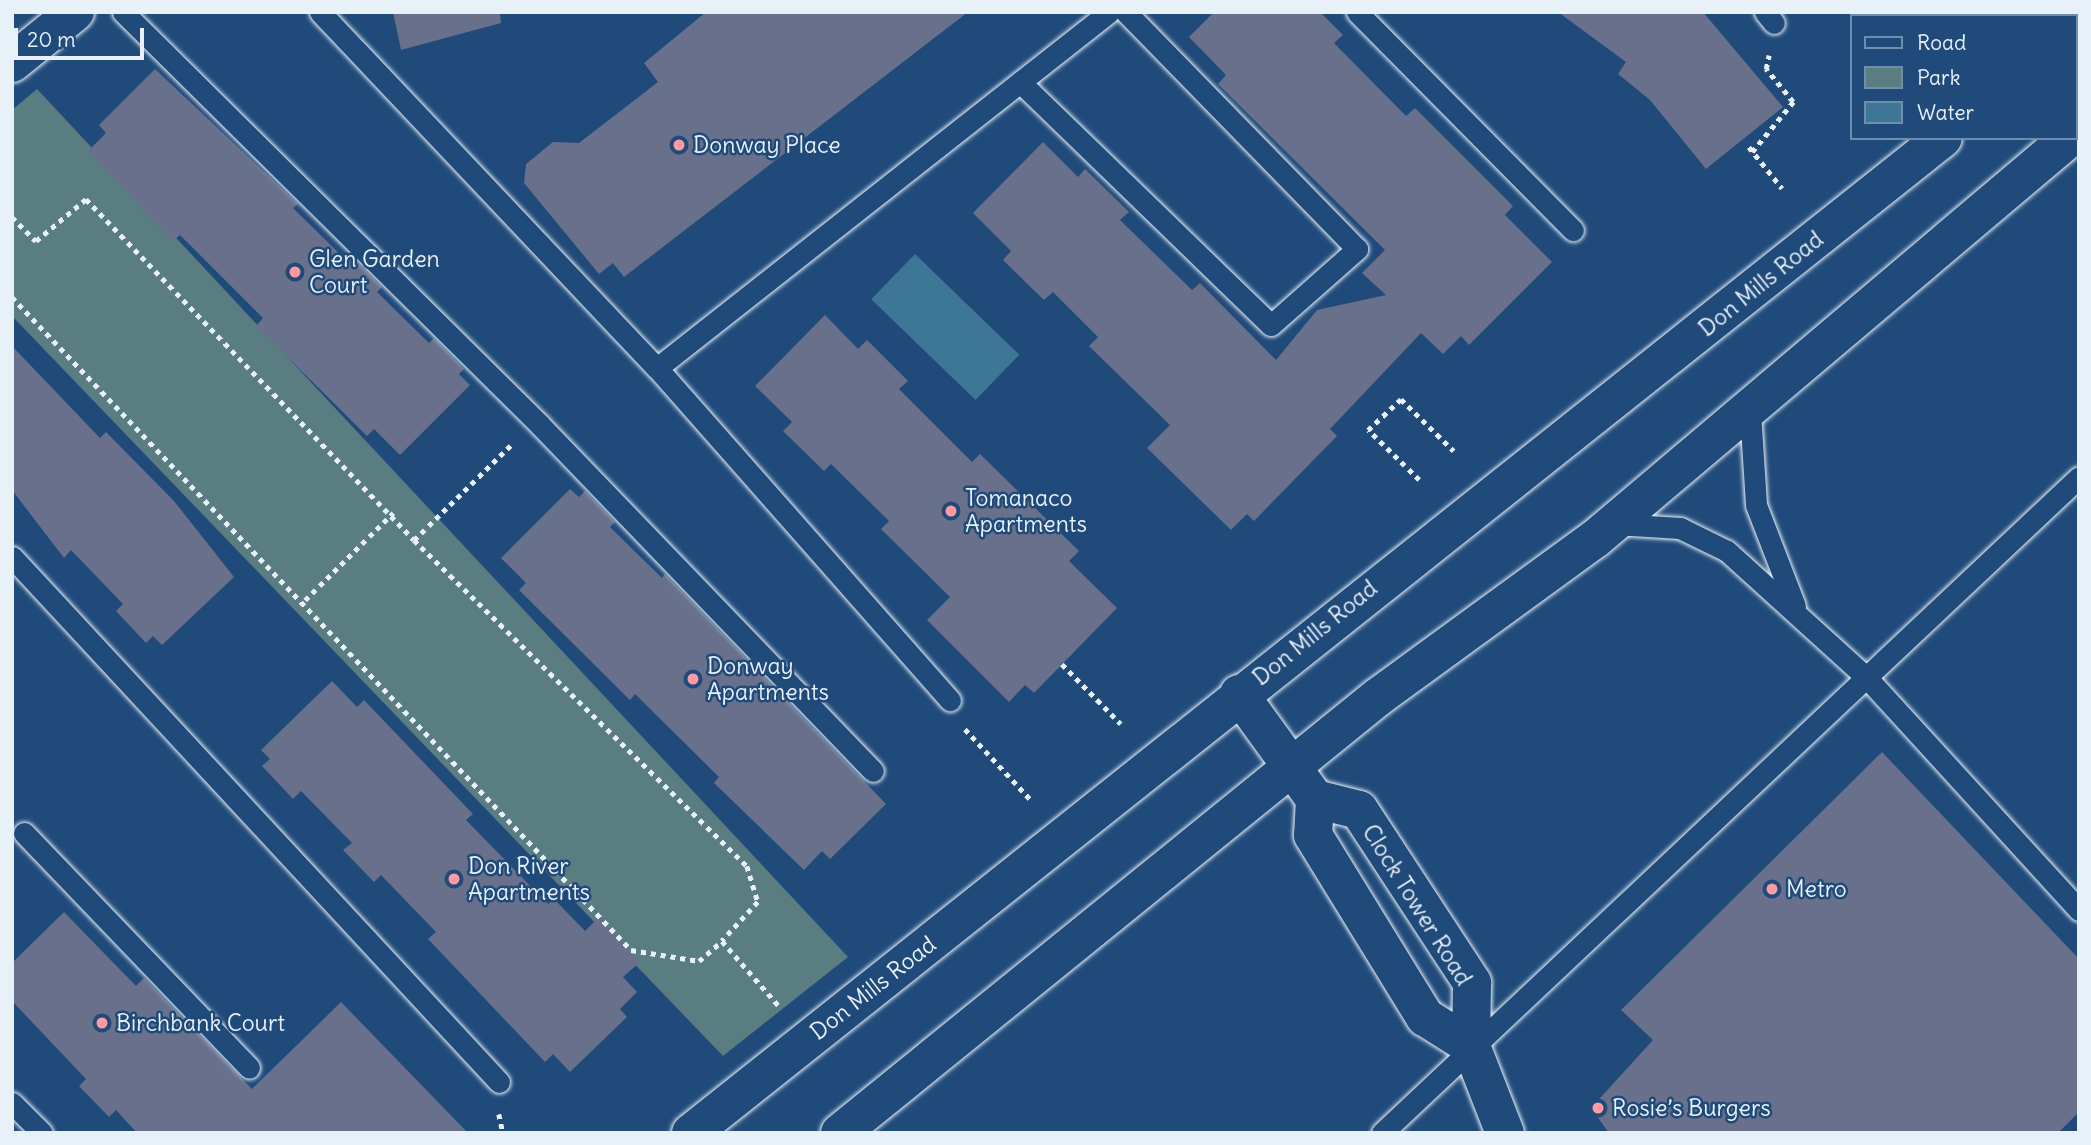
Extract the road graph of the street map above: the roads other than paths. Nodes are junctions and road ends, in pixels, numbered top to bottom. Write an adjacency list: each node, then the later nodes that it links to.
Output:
1 (75, 12): 7 (main road)
2 (123, 12): 22 (lane)
3 (320, 12): 12 (lane)
4 (1109, 12): 8 (lane)
5 (1126, 12): 8 (lane)
6 (1357, 12): 11 (lane)
7 (12, 64)
8 (1020, 82): 12 (lane)
9 (1939, 140): 19 (main road, Don Mills Road)
10 (2067, 140): 13 (main road)
11 (1573, 230)
12 (657, 368): 20 (lane)
13 (1750, 411): 15 (main road); 17 (lane)
14 (2079, 477): 18 (lane)
15 (1612, 524): 17 (lane); 21 (main road)
16 (12, 558): 28 (lane)
17 (1797, 611): 18 (lane)
18 (1868, 679): 25 (lane); 26 (lane)
19 (1239, 694): 21 (main road); 31 (main road, Don Mills Road)
20 (950, 700)
21 (1293, 766): 23 (main road); 32 (main road)
22 (873, 771)
23 (1315, 799): 26 (main road); 26 (main road, Clock Tower Road)
24 (16, 834): 27 (lane)
25 (2079, 910)
26 (1471, 1045): 33 (lane); 34 (main road, Clock Tower Road)
27 (249, 1069)
28 (499, 1082)
29 (12, 1103): 30 (lane)
30 (42, 1133)
31 (691, 1133)
32 (840, 1133)
33 (1382, 1133)
34 (1505, 1133)

